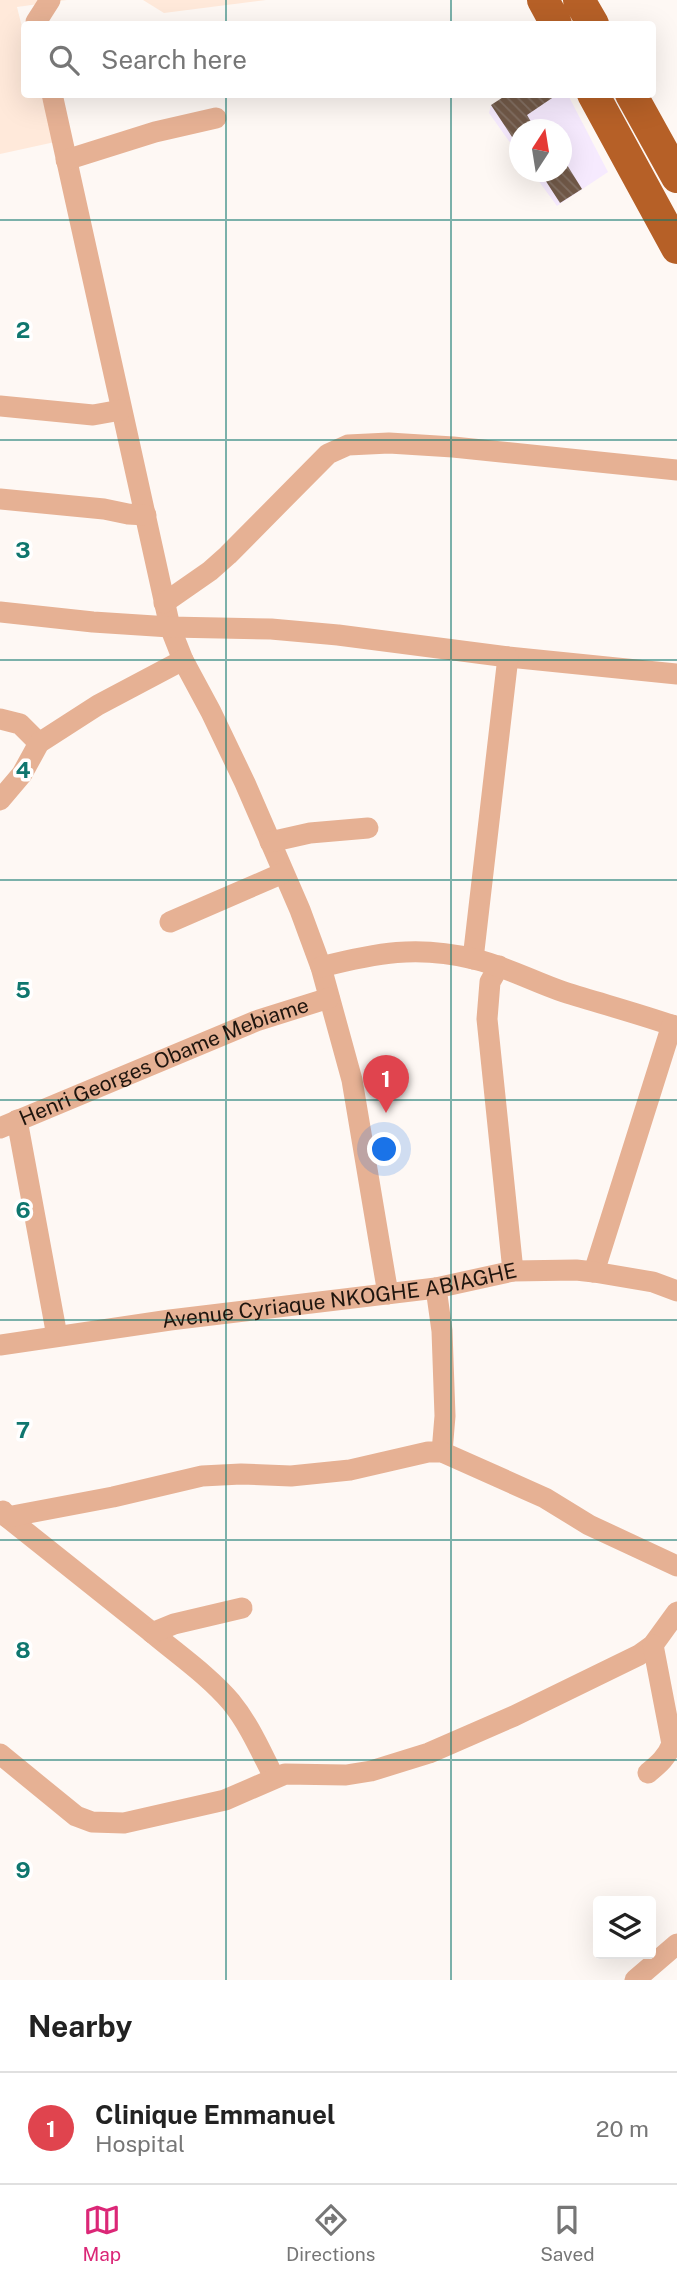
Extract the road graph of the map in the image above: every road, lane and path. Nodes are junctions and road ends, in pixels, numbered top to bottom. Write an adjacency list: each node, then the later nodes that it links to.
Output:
1 (30, 0): 5 (street)
2 (50, 0): 6 (street)
3 (543, 0): 7 (highway)
4 (579, 0): 8 (highway)
5 (35, 21)
6 (37, 21)
7 (554, 21)
8 (591, 21)
9 (53, 98): 13 (street)
10 (595, 98): 15 (highway)
11 (633, 98): 14 (highway)
12 (216, 118): 13 (street)
13 (66, 160): 17 (street)
14 (677, 177)
15 (677, 248)
16 (0, 405): 17 (street)
17 (121, 410): 20 (street)
18 (677, 470): 21 (street)
19 (0, 499): 20 (street)
20 (146, 515): 21 (street)
21 (164, 603): 23 (street)
22 (0, 612): 23 (street)
23 (170, 626): 24 (street); 25 (street)
24 (508, 657): 26 (street); 34 (street)
25 (183, 660): 28 (street); 31 (street)
26 (677, 674)
27 (0, 719): 28 (street)
28 (39, 743): 29 (street)
29 (0, 800)
30 (368, 828): 31 (street)
31 (270, 842): 32 (street)
32 (283, 873): 33 (street); 35 (street)
33 (170, 922)
34 (473, 959): 35 (street); 36 (street)
35 (321, 967): 37 (street)
36 (499, 967): 38 (street); 40 (street)
37 (329, 998): 39 (street, Henri Georges Obame Mebiame); 44 (street)
38 (674, 1026): 41 (street)
39 (9, 1124): 45 (street)
40 (513, 1271): 41 (street, Avenue Cyriaque NKOGHE ABIAGHE); 42 (street, Avenue Cyriaque NKOGHE ABIAGHE)
41 (594, 1272): 43 (street, Avenue Cyriaque NKOGHE ABIAGHE)
42 (436, 1288): 44 (street, Avenue Cyriaque NKOGHE ABIAGHE); 47 (street)
43 (677, 1291)
44 (388, 1294): 45 (street, Avenue Cyriaque NKOGHE ABIAGHE)
45 (57, 1336): 46 (street, Avenue Cyriaque NKOGHE ABIAGHE)
46 (0, 1345)
47 (442, 1452): 48 (street); 49 (street)
48 (3, 1512): 52 (street)
49 (677, 1566)
50 (242, 1608): 52 (street)
51 (677, 1612): 53 (street)
52 (152, 1633): 56 (street)
53 (653, 1645): 55 (street); 56 (street)
54 (0, 1754): 56 (street)
55 (648, 1773)
56 (274, 1777)
57 (677, 1944): 58 (street)
58 (635, 1980)

